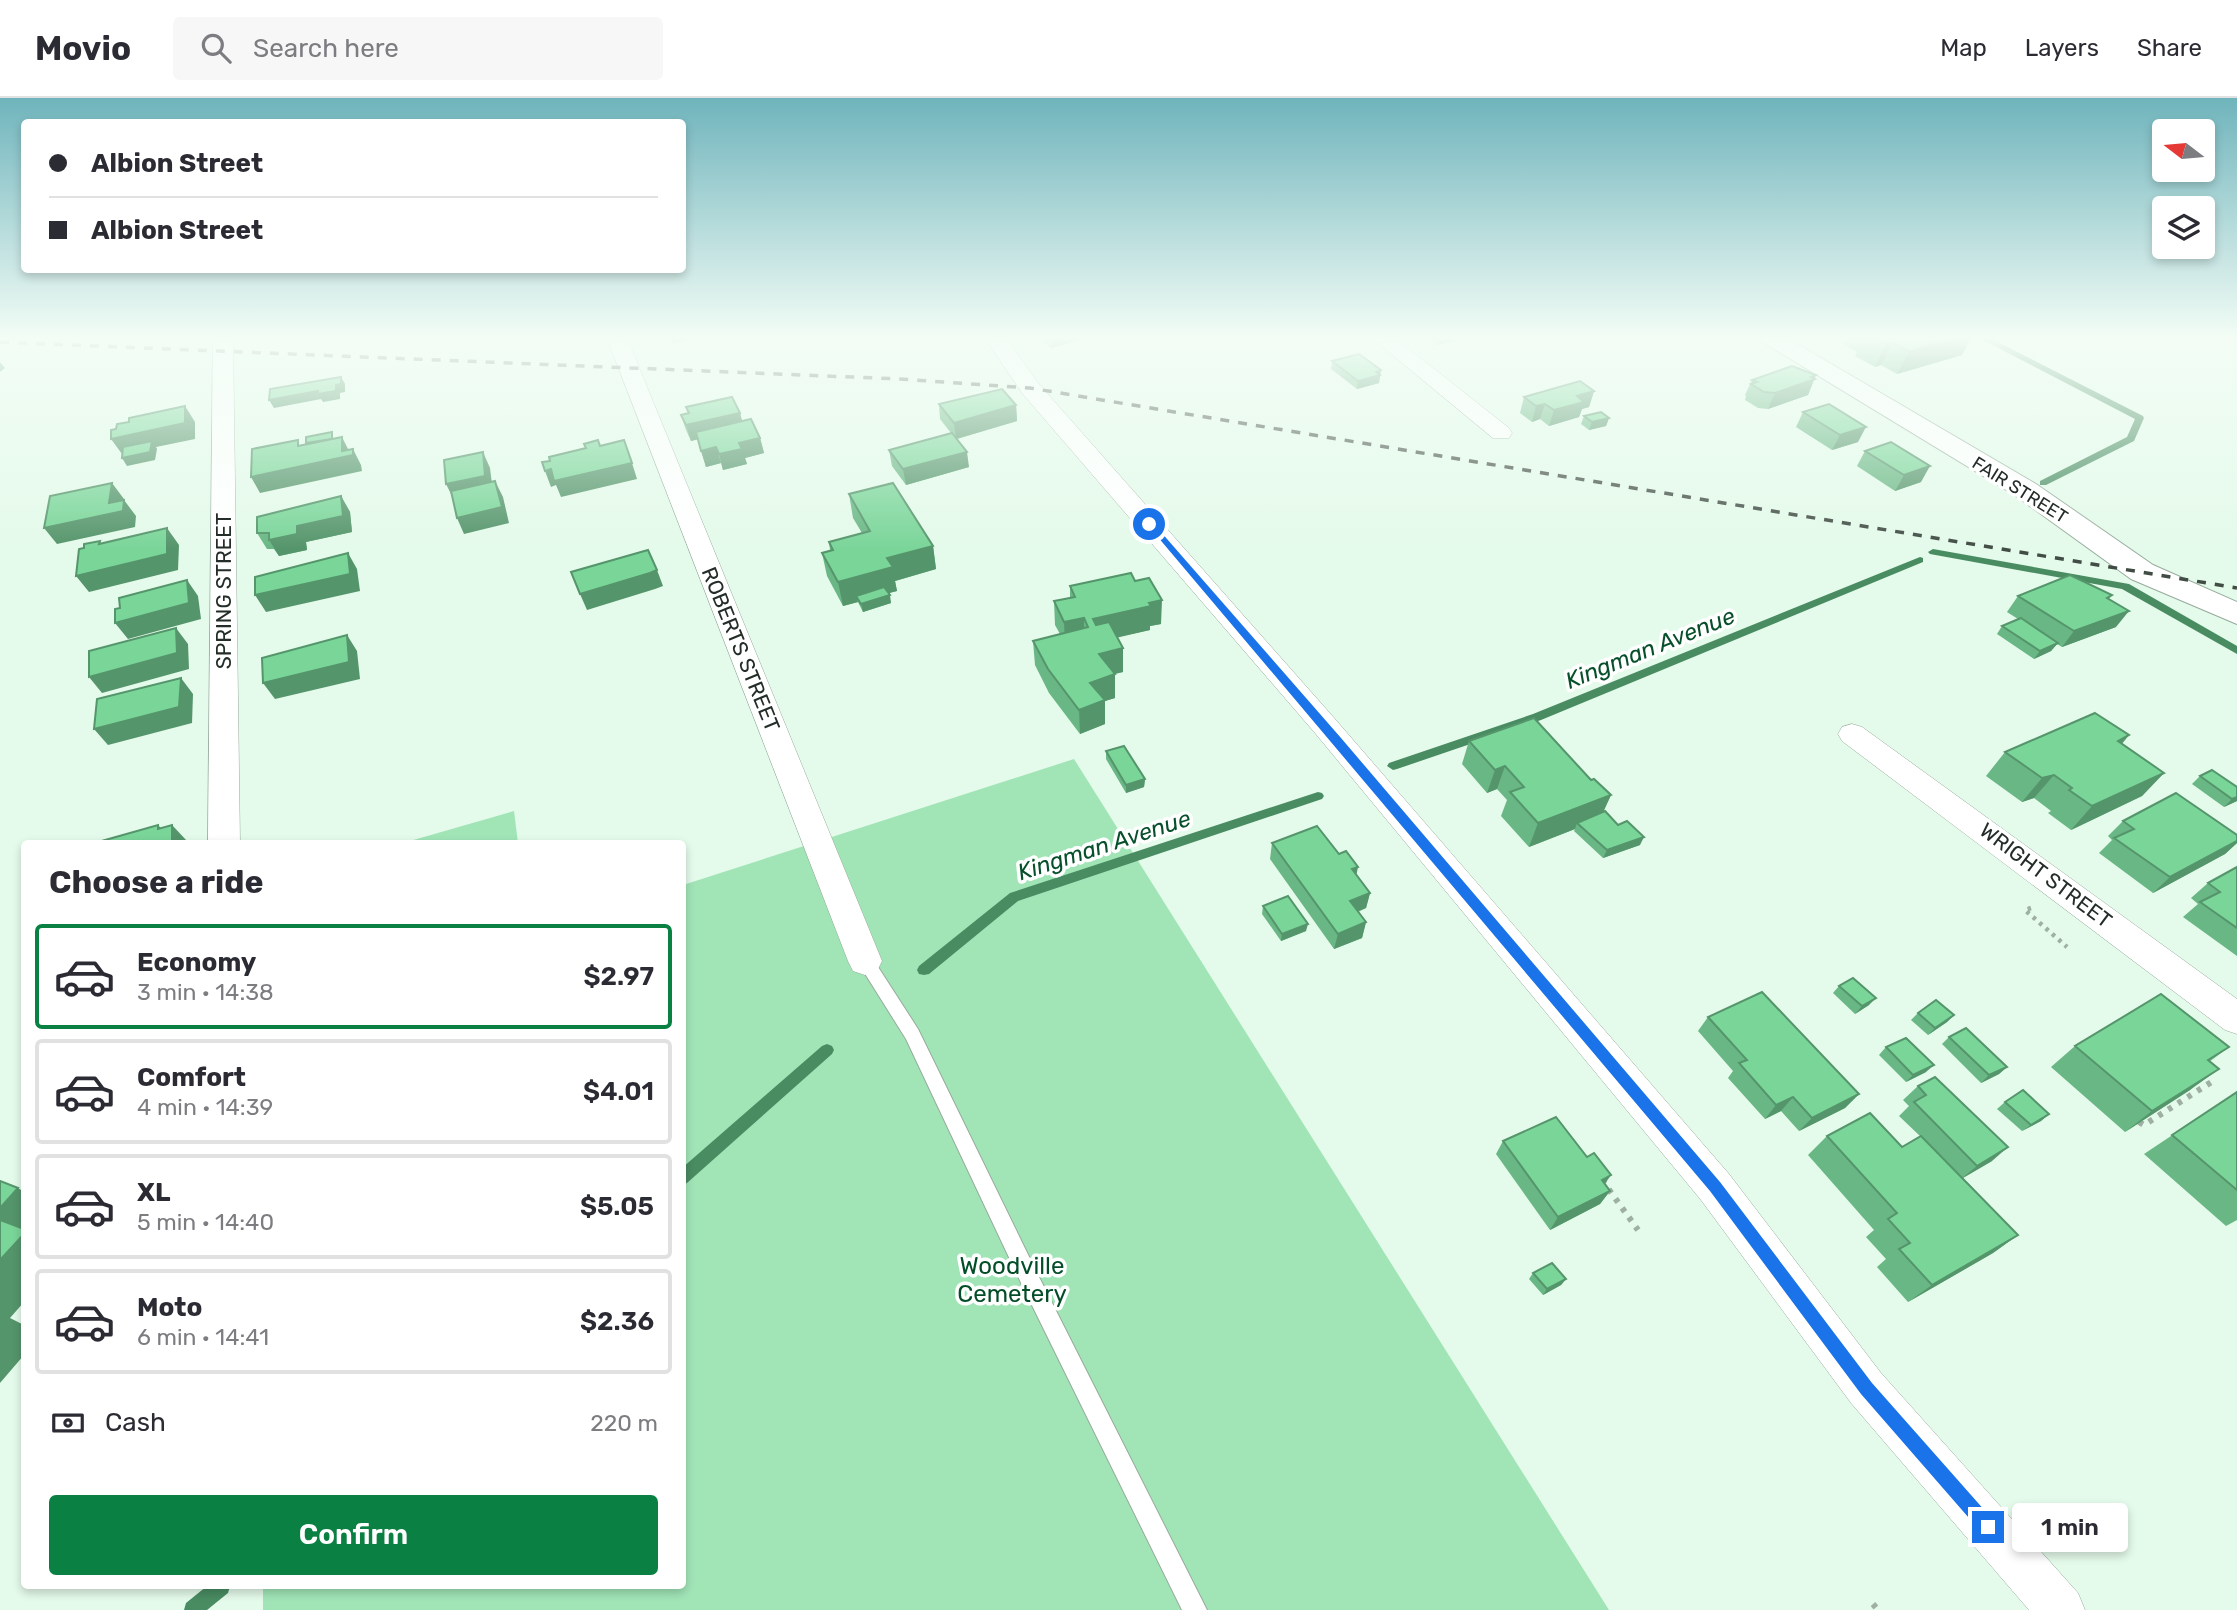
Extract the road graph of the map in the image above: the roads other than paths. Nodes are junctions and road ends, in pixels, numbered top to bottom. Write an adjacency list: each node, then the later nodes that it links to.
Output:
1 (223, 409): 9 (street, SPRING STREET)
2 (645, 409): 10 (street, ROBERTS STREET)
3 (1048, 409): 13 (street)
4 (1470, 409): 6 (street)
5 (1888, 409): 7 (street, FAIR STREET)
6 (1500, 433)
7 (2237, 614)
8 (1852, 734): 11 (street, WRIGHT STREET)
9 (224, 840)
10 (864, 961): 12 (lane)
11 (2237, 1019)
12 (1195, 1610)
13 (2061, 1610)

